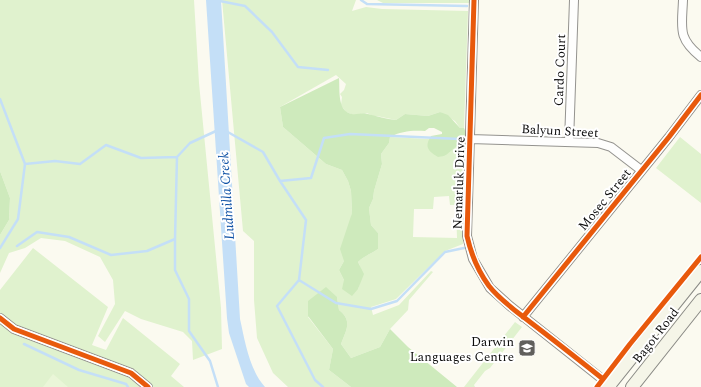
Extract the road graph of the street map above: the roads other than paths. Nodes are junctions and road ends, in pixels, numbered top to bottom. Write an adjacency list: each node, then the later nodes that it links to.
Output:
1 (474, 0): 6 (street, Nemarluk Drive)
2 (574, 0): 7 (street, Cardo Court)
3 (683, 0): 4 (street)
4 (701, 57)
5 (701, 95): 8 (street, Mosec Street)
6 (470, 139): 7 (street, Balyun Street); 11 (street, Nemarluk Drive)
7 (569, 142): 8 (street, Balyun Street)
8 (641, 170): 11 (street, Mosec Street)
9 (701, 271): 13 (main road, Bagot Road)
10 (701, 300): 15 (main road, Bagot Road)
11 (524, 317): 13 (street, Nemarluk Drive)
12 (0, 318): 14 (street)
13 (610, 386)
14 (148, 387)
15 (632, 387)

